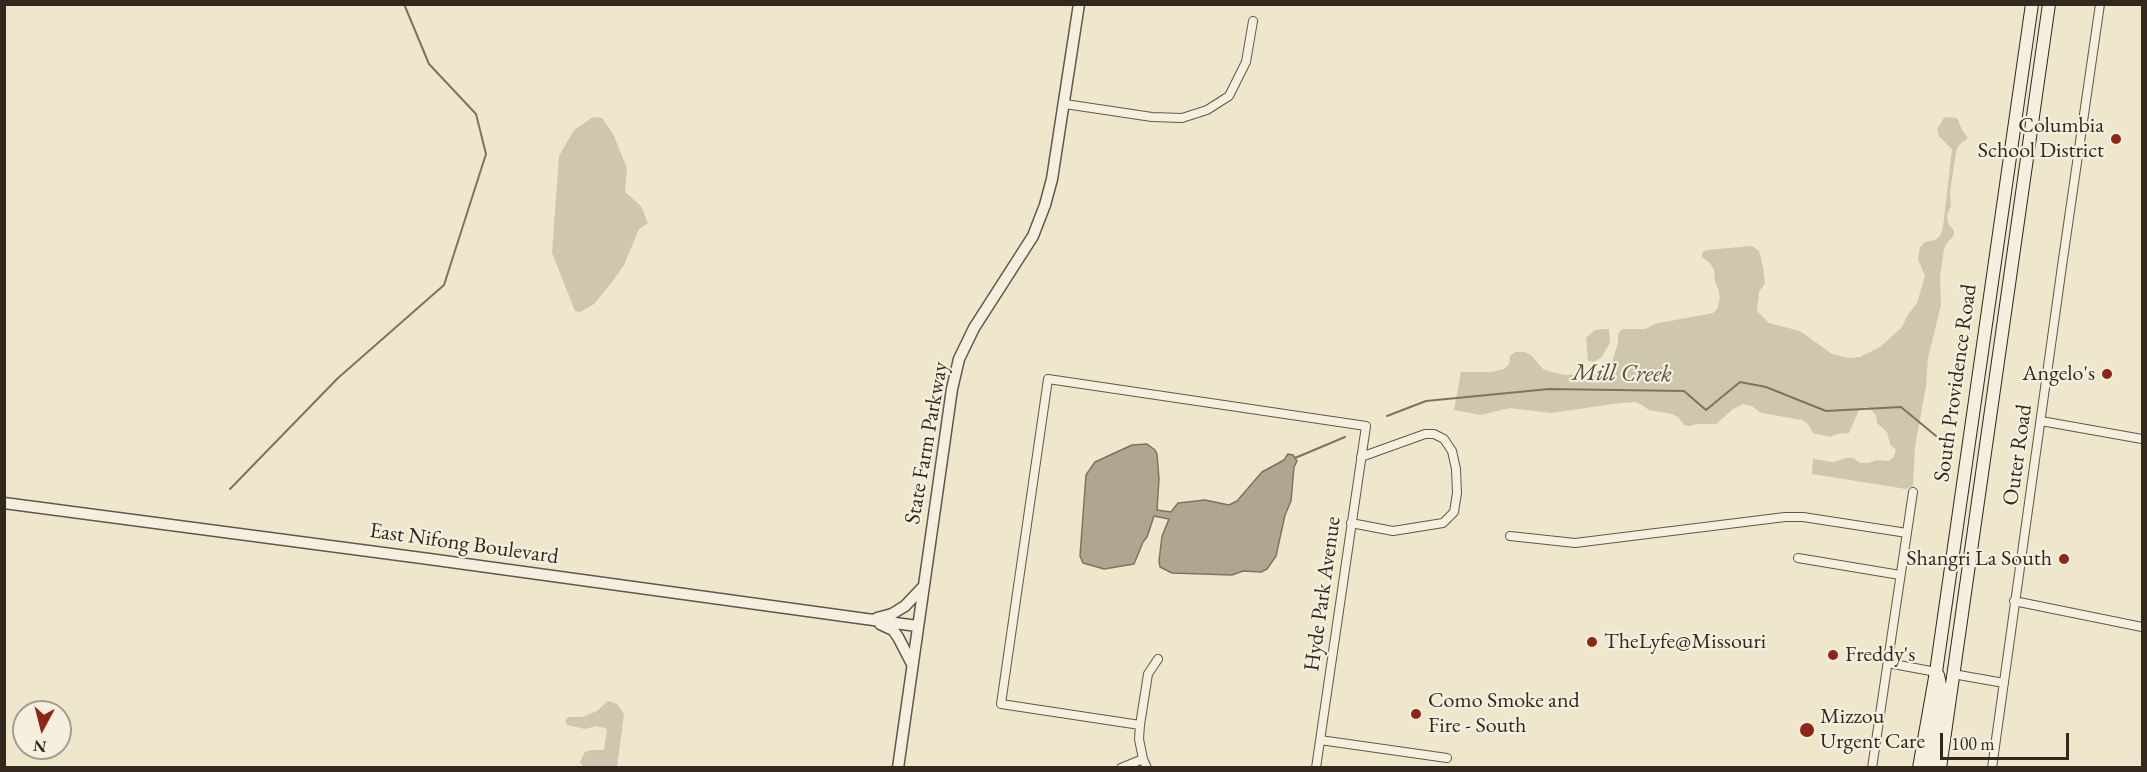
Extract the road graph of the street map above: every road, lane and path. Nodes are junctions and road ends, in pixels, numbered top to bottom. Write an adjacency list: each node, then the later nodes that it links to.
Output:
1 (1079, 4): 6 (street, State Farm Parkway)
2 (2032, 4): 16 (main road, South Providence Road)
3 (2049, 4): 27 (main road, South Providence Road)
4 (2100, 4): 7 (street, Outer Road)
5 (1253, 21): 6 (street)
6 (1065, 104): 18 (street, State Farm Parkway)
7 (2041, 421): 8 (street); 19 (street, Outer Road)
8 (2142, 439)
9 (1361, 457): 12 (street, Hyde Park Avenue); 12 (street); 29 (street, Hyde Park Avenue)
10 (1913, 492): 13 (street)
11 (4, 503): 20 (street, East Nifong Boulevard)
12 (1351, 523): 30 (street, Hyde Park Avenue)
13 (1907, 533): 14 (street); 17 (street)
14 (1510, 536)
15 (1798, 558): 17 (street)
16 (1952, 559): 26 (main road, South Providence Road); 27 (main road)
17 (1900, 575): 24 (street)
18 (923, 587): 20 (street); 21 (street, State Farm Parkway)
19 (2014, 601): 22 (street); 28 (street, Outer Road)
20 (872, 620): 21 (street, East Nifong Boulevard); 25 (street)
21 (917, 626): 25 (street, State Farm Parkway)
22 (2142, 627)
23 (1158, 659): 29 (street)
24 (1888, 663): 26 (street); 36 (street)
25 (912, 664): 33 (street, State Farm Parkway)
26 (1936, 672): 37 (main road, South Providence Road); 38 (main road)
27 (1953, 674): 28 (street); 39 (main road, South Providence Road)
28 (2004, 683): 40 (street, Outer Road)
29 (1140, 725): 32 (street)
30 (1320, 740): 31 (street); 35 (street, Hyde Park Avenue)
31 (1447, 758)
32 (1145, 763): 34 (street)
33 (898, 768)
34 (1121, 768)
35 (1316, 768)
36 (1872, 768)
37 (1919, 768)
38 (1931, 768)
39 (1940, 768)
40 (1992, 768)

